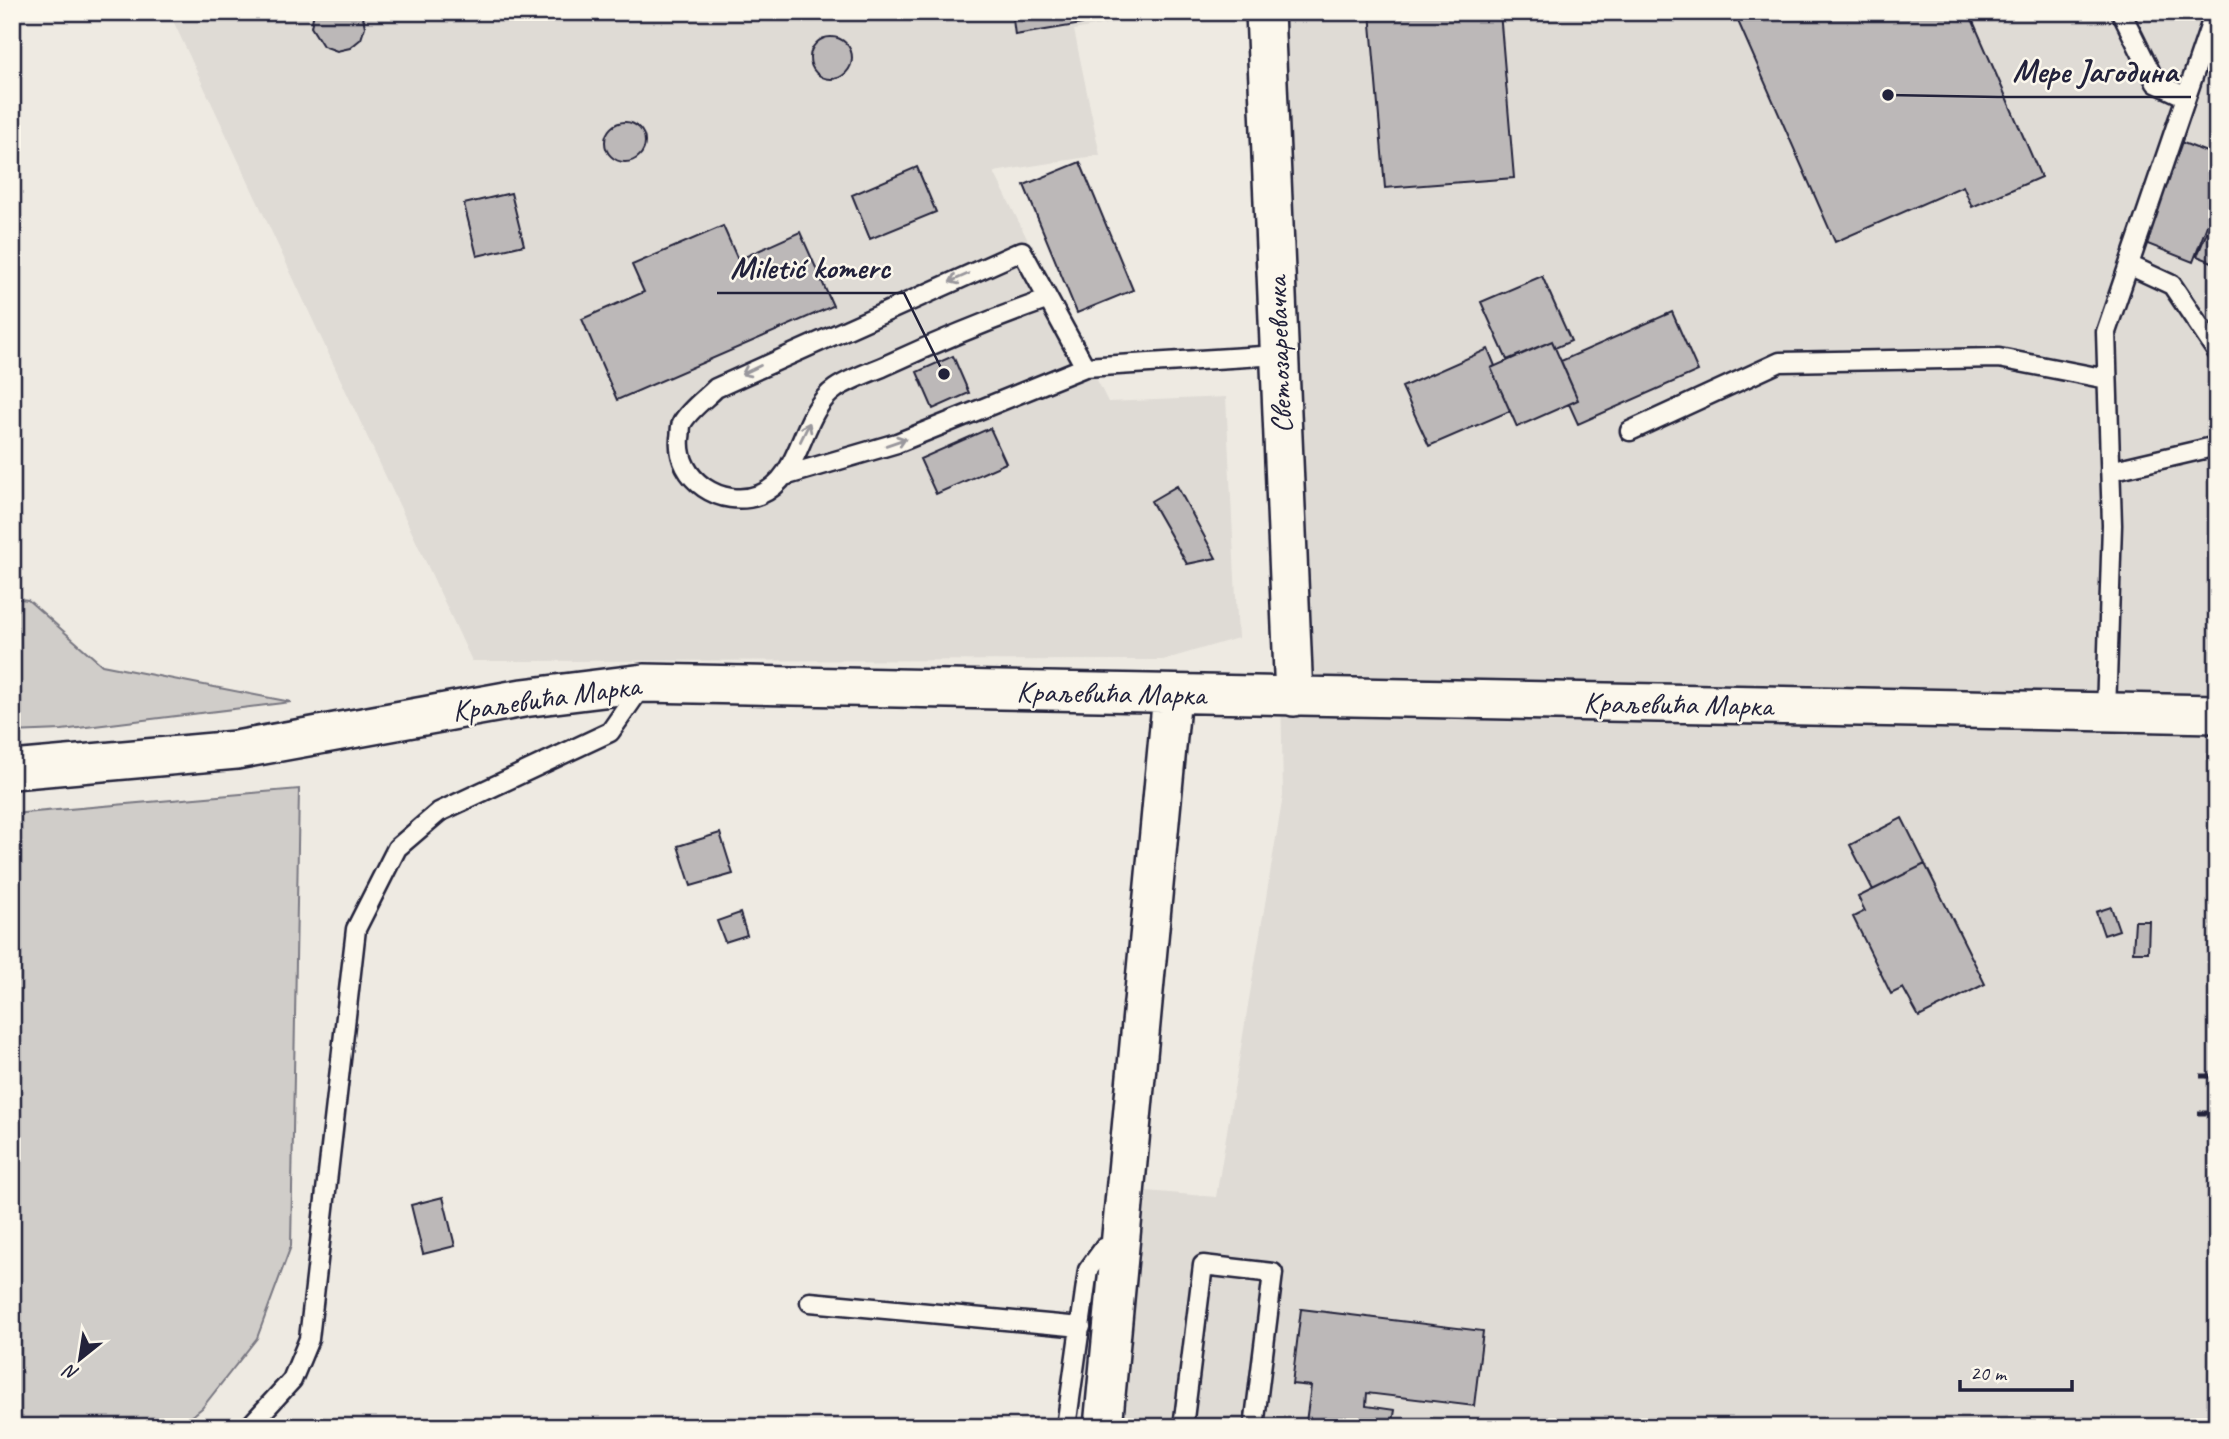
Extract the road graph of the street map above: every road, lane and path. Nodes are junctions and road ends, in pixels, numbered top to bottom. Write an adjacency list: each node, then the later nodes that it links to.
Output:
1 (1265, 12): 8 (street, Светозаревачка)
2 (2121, 12): 4 (lane)
3 (2215, 12): 4 (lane)
4 (2186, 97): 5 (lane)
5 (2129, 265): 7 (lane); 10 (lane)
6 (1046, 300): 9 (lane); 14 (lane, one-way to 6); 14 (lane, one-way to 14)
7 (2217, 352)
8 (1279, 355): 9 (lane); 17 (street, Светозаревачка)
9 (1085, 368): 14 (lane, one-way to 9)
10 (2107, 379): 11 (lane); 13 (lane)
11 (1630, 431)
12 (2217, 446): 13 (lane)
13 (2110, 471): 18 (lane)
14 (784, 476)
15 (644, 683): 16 (street, Краљевића Марка); 20 (street, Краљевића Марка); 24 (lane)
16 (1172, 694): 17 (street, Краљевића Марка); 21 (street)
17 (1294, 697): 18 (street, Краљевића Марка)
18 (2106, 712): 19 (street, Краљевића Марка)
19 (2217, 713)
20 (12, 770)
21 (1118, 1247): 23 (lane); 26 (street)
22 (810, 1302): 23 (lane)
23 (1081, 1327): 25 (lane)
24 (249, 1427)
25 (1066, 1427)
26 (1102, 1427)
27 (1183, 1427): 28 (lane)
28 (1254, 1427)

